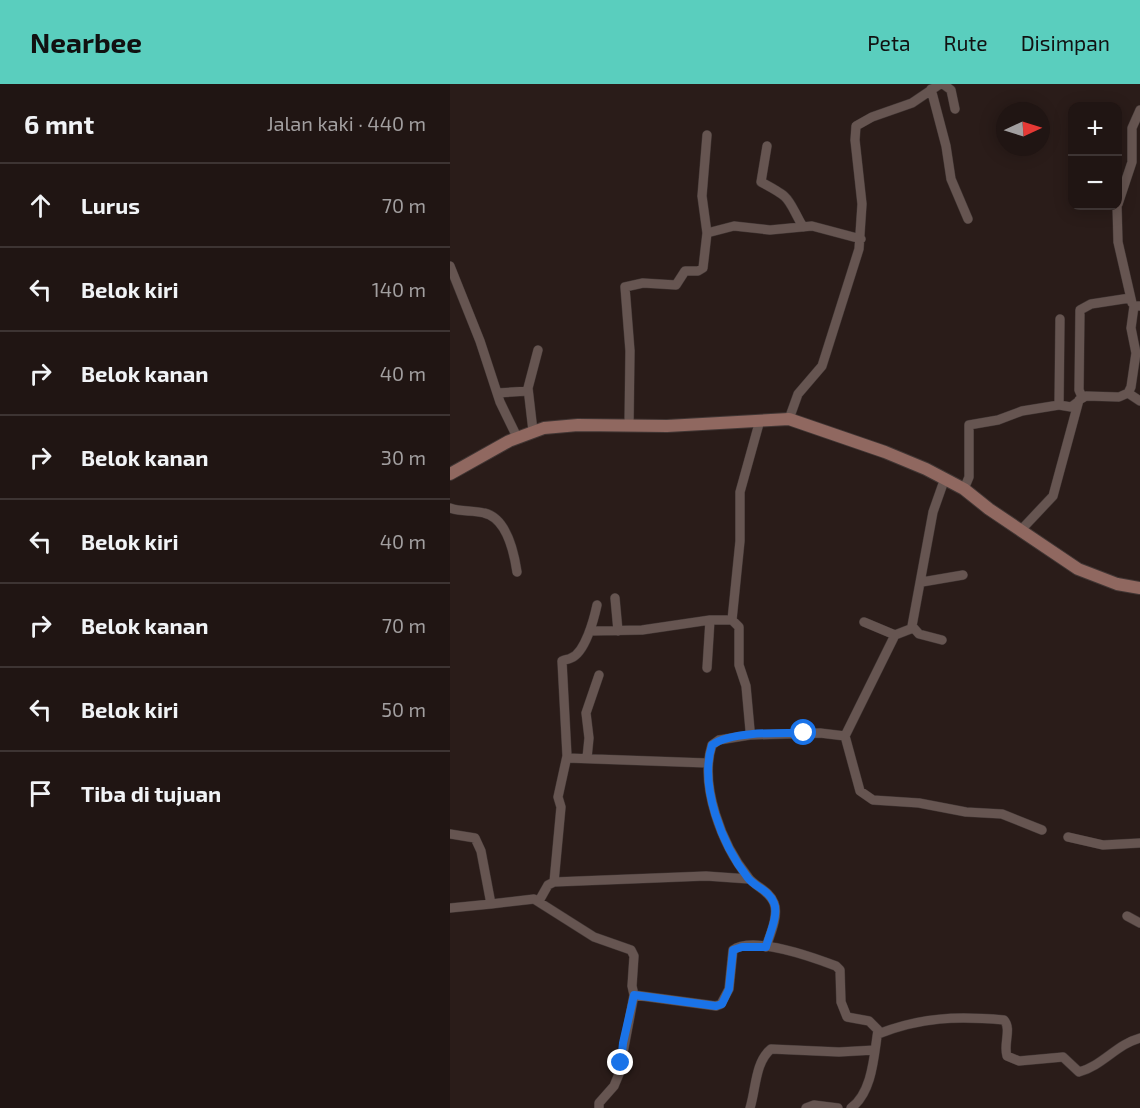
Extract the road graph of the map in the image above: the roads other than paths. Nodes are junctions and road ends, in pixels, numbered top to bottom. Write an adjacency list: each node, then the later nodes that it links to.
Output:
1 (941, 85): 2 (street); 8 (street); 11 (street)
2 (955, 110)
3 (1140, 110): 6 (street)
4 (707, 135): 10 (street)
5 (767, 147): 9 (street)
6 (1122, 176)
7 (1117, 210): 13 (street)
8 (968, 219)
9 (803, 227): 10 (street); 11 (street)
10 (707, 233): 25 (street)
11 (861, 239): 23 (street)
12 (450, 266): 18 (street)
13 (1134, 304): 15 (street); 20 (street)
14 (1060, 320): 22 (street)
15 (1137, 340): 19 (street)
16 (538, 350): 17 (street)
17 (528, 391): 18 (street); 26 (street)
18 (497, 393): 27 (street)
19 (1128, 393): 20 (street); 21 (street)
20 (1080, 399): 22 (street); 32 (street)
21 (1140, 401)
22 (1059, 405): 30 (street)
23 (789, 419): 24 (street); 29 (street)
24 (759, 420): 25 (street); 40 (street)
25 (629, 425): 26 (street)
26 (533, 431): 27 (street)
27 (517, 437): 28 (street)
28 (450, 474)
29 (945, 478): 30 (street); 35 (street)
30 (964, 489): 32 (street)
31 (450, 508): 33 (street)
32 (1026, 533): 36 (street)
33 (517, 572)
34 (963, 575): 35 (street)
35 (922, 582): 42 (street)
36 (1140, 588)
37 (615, 597): 44 (street)
38 (597, 605): 43 (street)
39 (710, 620): 40 (street); 44 (street); 47 (street)
40 (732, 620): 49 (street)
41 (864, 622): 45 (street)
42 (913, 628): 45 (street); 46 (street)
43 (591, 631): 44 (street); 51 (street)
44 (618, 631)
45 (895, 635): 50 (street)
46 (942, 640)
47 (707, 668)
48 (599, 675): 52 (street)
49 (750, 735): 50 (street); 53 (street)
50 (845, 736): 54 (street)
51 (567, 758): 52 (street); 59 (street)
52 (587, 758): 53 (street)
53 (707, 763): 58 (street)
54 (1041, 830)
55 (450, 834): 61 (street)
56 (1068, 837): 57 (street)
57 (1140, 843)
58 (749, 879): 59 (street); 65 (street)
59 (554, 882): 60 (street)
60 (539, 901): 61 (street); 66 (street)
61 (491, 904): 62 (street)
62 (450, 909)
63 (1127, 916): 64 (street)
64 (1140, 923)
65 (766, 947): 66 (street); 67 (street)
66 (634, 995): 70 (street)
67 (878, 1034): 68 (street); 69 (street)
68 (1140, 1038)
69 (875, 1050): 71 (street); 74 (street)
70 (599, 1108)
71 (750, 1108)
72 (806, 1108): 73 (street)
73 (838, 1108)
74 (851, 1108)

